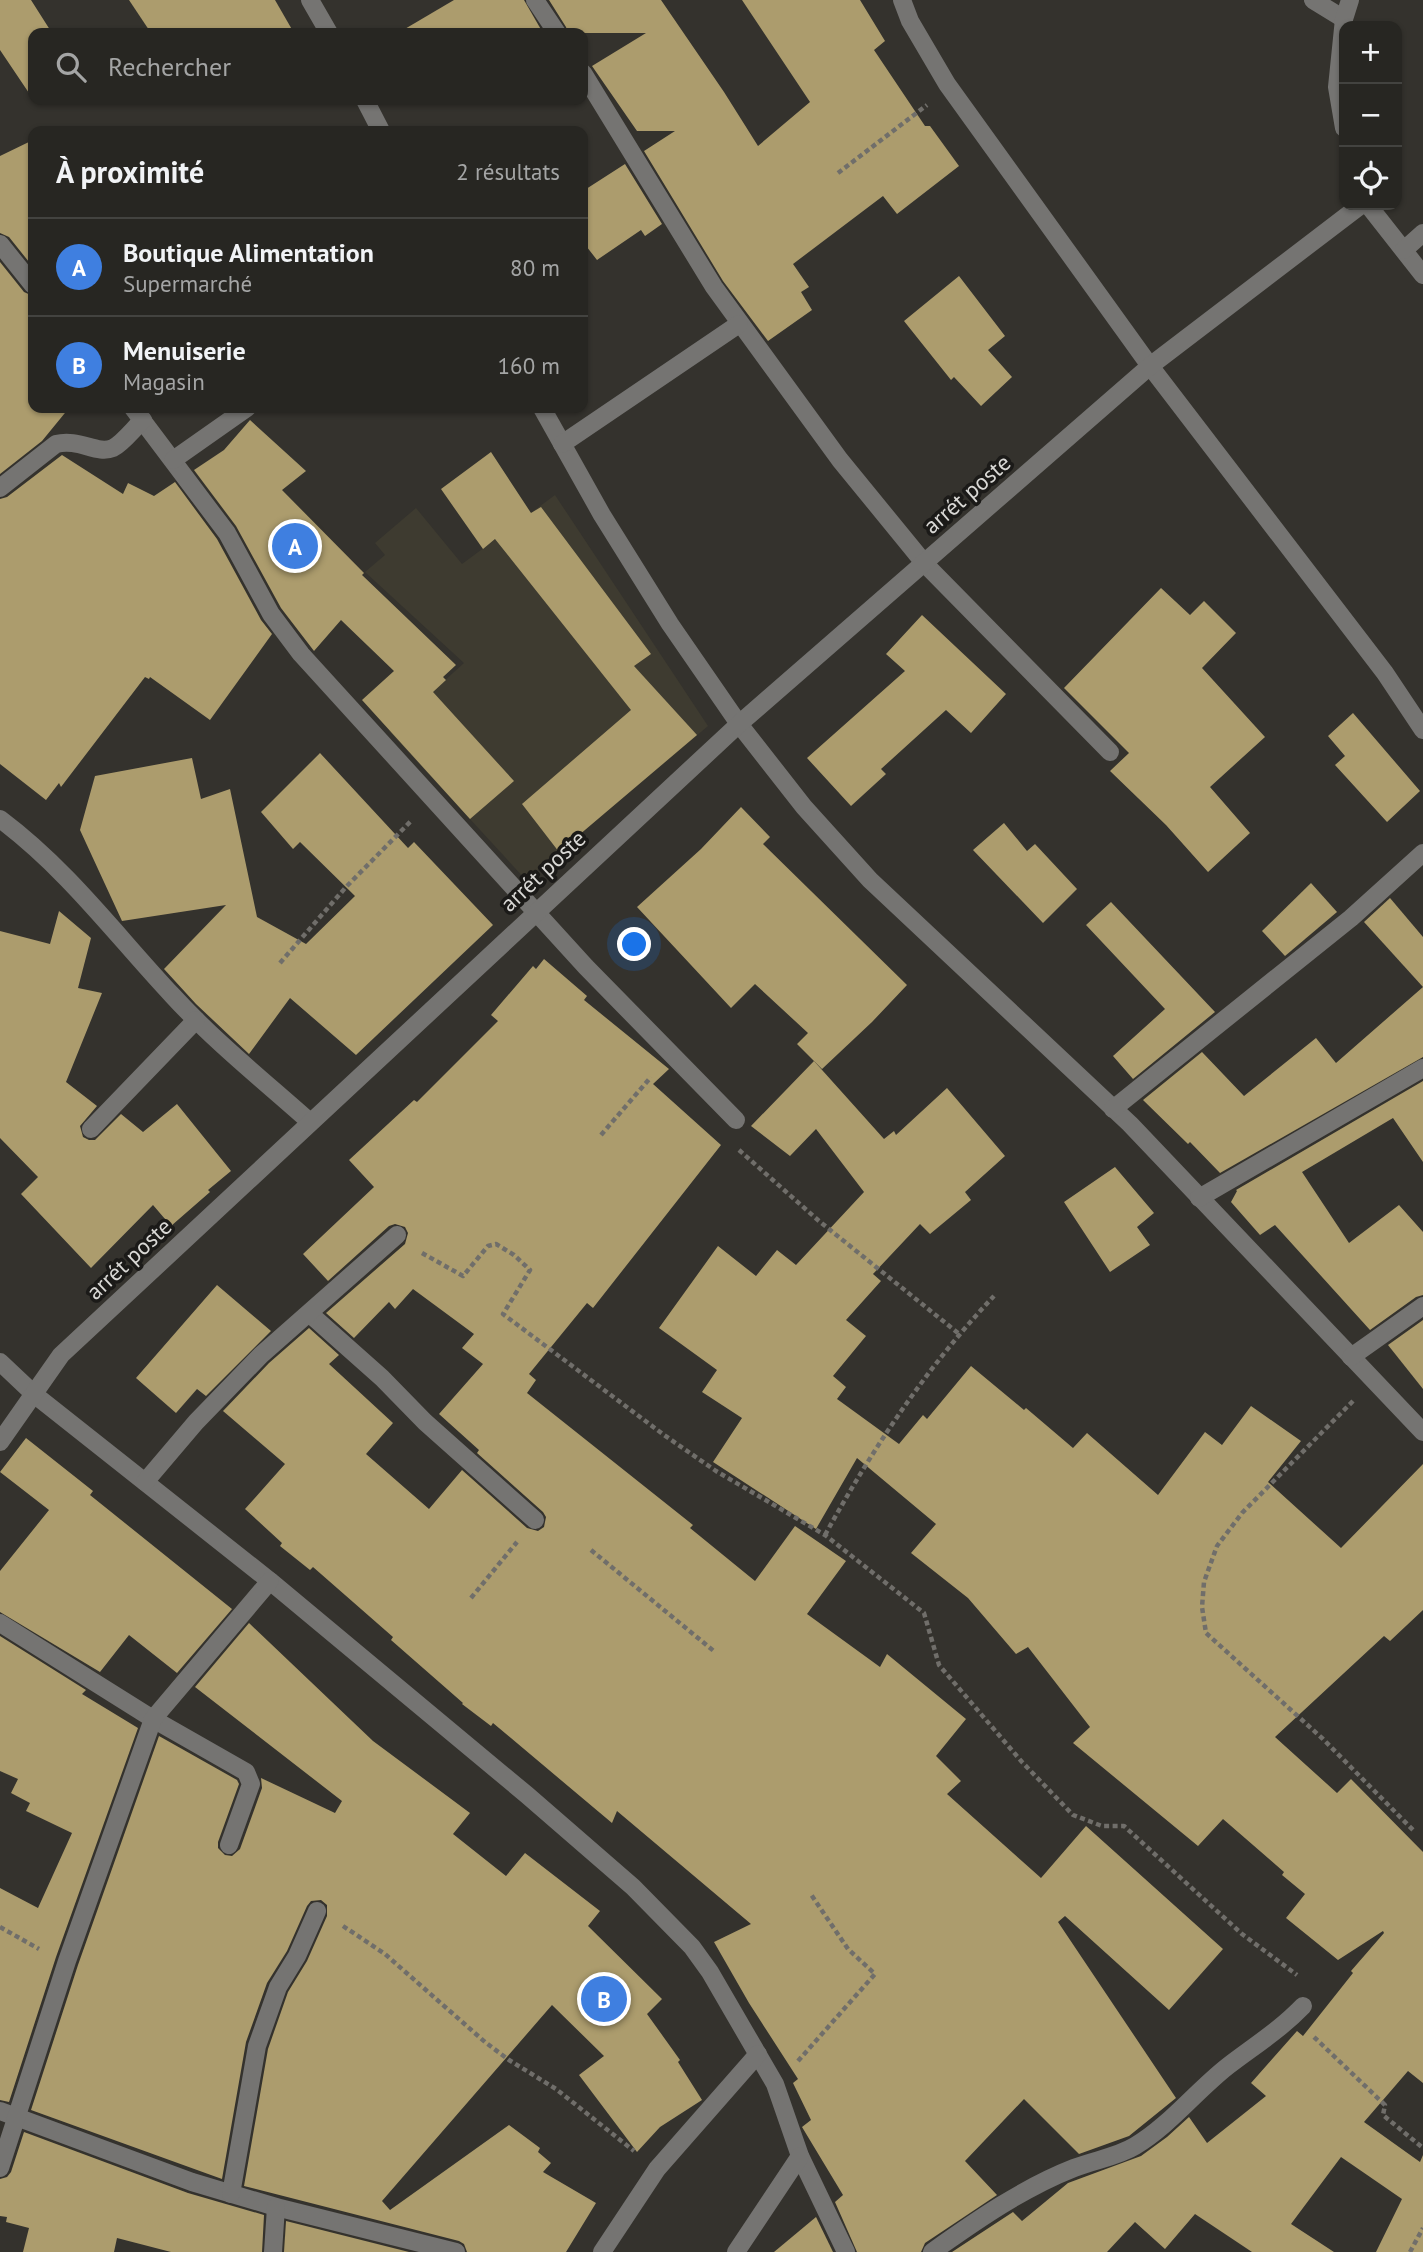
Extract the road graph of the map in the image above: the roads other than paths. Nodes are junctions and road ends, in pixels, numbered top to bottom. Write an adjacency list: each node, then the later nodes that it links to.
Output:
1 (310, 0): 7 (street)
2 (535, 0): 8 (street)
3 (902, 0): 21 (street)
4 (1312, 0): 6 (street)
5 (1350, 0): 6 (street)
6 (1344, 19): 10 (street)
7 (326, 28)
8 (554, 28)
9 (588, 81): 20 (street)
10 (1339, 99)
11 (368, 105): 12 (street)
12 (378, 126)
13 (1354, 210): 21 (street, arrét poste)
14 (1372, 210): 17 (street)
15 (1423, 233): 17 (street)
16 (0, 244): 19 (street)
17 (1404, 250): 18 (street)
18 (1423, 275)
19 (28, 279)
20 (739, 324): 25 (street); 28 (street)
21 (1150, 366): 28 (street, arrét poste); 30 (street)
22 (240, 413): 26 (street)
23 (545, 413): 25 (street)
24 (138, 414): 26 (street); 27 (street)
25 (562, 444): 29 (street)
26 (173, 460): 34 (street)
27 (0, 488)
28 (925, 564): 29 (street, arrét poste); 31 (street)
29 (739, 724): 34 (street, arrét poste); 37 (street)
30 (1423, 730)
31 (1110, 752)
32 (0, 819): 35 (street)
33 (1423, 853): 37 (street)
34 (535, 912): 38 (street); 39 (street, arrét poste)
35 (197, 1020): 39 (street); 40 (street)
36 (1423, 1068): 41 (street)
37 (1113, 1109): 41 (street)
38 (736, 1119)
39 (310, 1122): 47 (street, arrét poste)
40 (91, 1129)
41 (1199, 1198): 45 (street)
42 (397, 1236): 44 (street)
43 (1423, 1306): 45 (street)
44 (310, 1314): 50 (street); 51 (street)
45 (1351, 1357): 48 (street)
46 (0, 1362): 47 (street)
47 (35, 1395): 49 (street, arrét poste); 50 (street)
48 (1423, 1432)
49 (0, 1442)
50 (145, 1482): 52 (street)
51 (535, 1520)
52 (270, 1581): 54 (street); 58 (street)
53 (0, 1623): 54 (street)
54 (153, 1719): 55 (street); 59 (street)
55 (229, 1845)
56 (317, 1911): 62 (street)
57 (1298, 2012): 69 (street)
58 (758, 2054): 60 (street); 66 (street)
59 (8, 2115): 61 (street); 62 (street)
60 (800, 2156): 67 (street); 68 (street)
61 (0, 2168)
62 (231, 2194): 63 (street)
63 (276, 2207): 64 (street); 65 (street)
64 (273, 2252)
65 (456, 2252)
66 (602, 2252)
67 (736, 2252)
68 (846, 2252)
69 (932, 2252)

